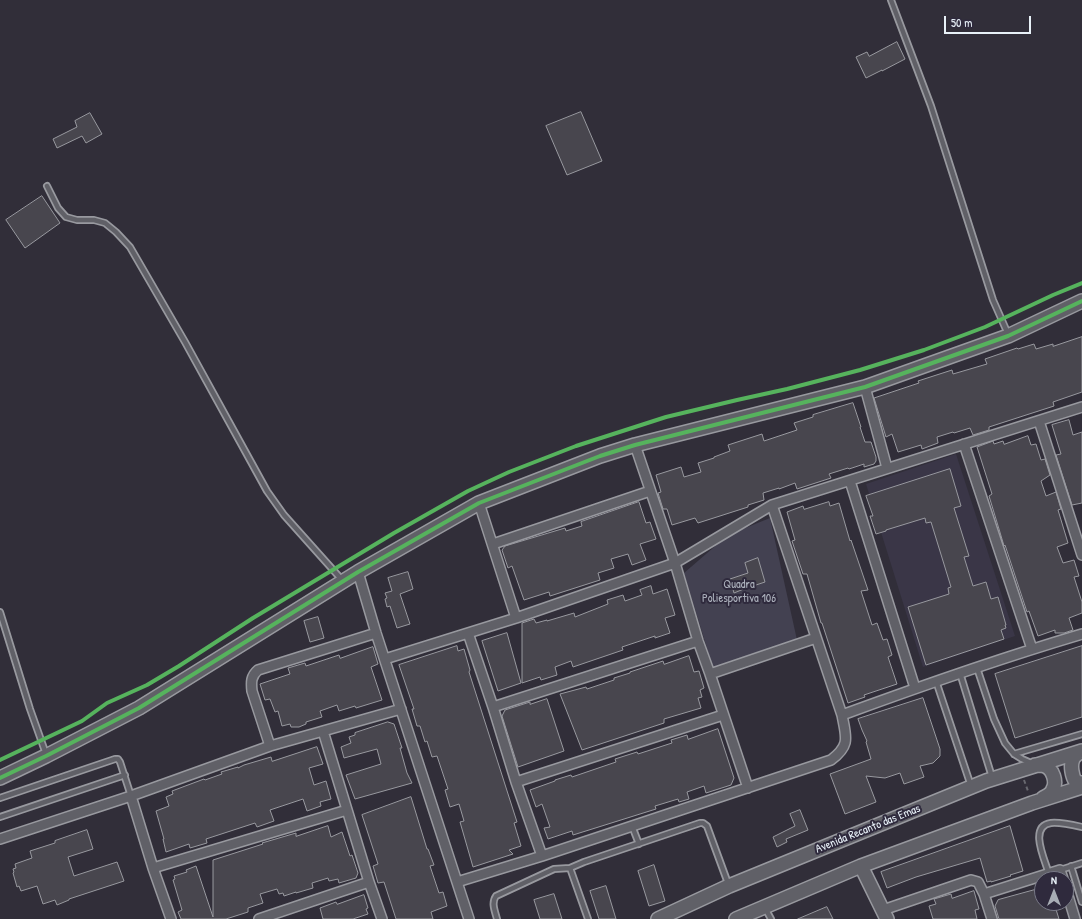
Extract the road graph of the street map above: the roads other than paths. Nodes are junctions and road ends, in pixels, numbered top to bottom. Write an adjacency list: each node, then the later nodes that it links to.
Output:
1 (892, 0): 4 (lane)
2 (47, 186): 19 (lane)
3 (1082, 301): 4 (street)
4 (1008, 336): 5 (street)
5 (865, 387): 9 (street); 10 (street)
6 (1082, 407): 7 (street)
7 (1039, 421): 8 (street); 16 (street)
8 (964, 444): 10 (street); 27 (street)
9 (635, 445): 12 (street); 13 (street)
10 (887, 468): 11 (street)
11 (850, 481): 14 (street); 33 (street)
12 (650, 491): 15 (street); 17 (street)
13 (480, 503): 15 (street); 18 (street)
14 (772, 505): 17 (street); 25 (street)
15 (493, 544): 21 (street)
16 (1082, 555)
17 (675, 563): 21 (street); 26 (street)
18 (358, 572): 19 (street); 22 (street)
19 (343, 581): 43 (street)
20 (0, 612): 43 (lane)
21 (516, 618): 23 (street)
22 (376, 633): 28 (street); 40 (street)
23 (468, 633): 28 (street); 34 (street)
24 (1082, 634): 27 (street)
25 (816, 638): 31 (street); 37 (street)
26 (698, 641): 31 (street); 34 (street)
27 (1032, 649): 29 (street)
28 (386, 659): 35 (street)
29 (977, 668): 30 (street); 42 (lane)
30 (960, 673): 32 (street); 47 (lane)
31 (710, 674): 36 (street)
32 (936, 681): 33 (street); 50 (lane)
33 (915, 688): 37 (street)
34 (494, 707): 48 (street)
35 (401, 709): 38 (street); 72 (street)
36 (723, 715): 48 (street); 52 (street)
37 (842, 715): 52 (street)
38 (323, 731): 40 (street); 56 (street)
39 (1082, 734): 42 (lane)
40 (270, 746): 53 (street)
41 (1081, 752): 44 (street, Avenida Recanto das Emas); 49 (street)
42 (1014, 754): 44 (lane)
43 (46, 756): 46 (street)
44 (1035, 765): 47 (street, Avenida Recanto das Emas); 55 (street)
45 (125, 775): 53 (lane); 54 (lane); 57 (lane)
46 (0, 778)
47 (992, 779): 50 (street, Avenida Recanto das Emas)
48 (516, 782): 62 (street)
49 (1082, 783)
50 (971, 787): 73 (street, Avenida Recanto das Emas)
51 (1082, 787): 55 (street)
52 (748, 788): 58 (street)
53 (131, 796): 60 (street); 66 (street)
54 (0, 798)
55 (1036, 802): 64 (street)
56 (347, 810): 66 (street); 71 (street)
57 (0, 817)
58 (632, 826): 61 (lane); 62 (street)
59 (1082, 827): 68 (lane)
60 (0, 839)
61 (639, 844): 67 (lane); 73 (lane)
62 (542, 856): 72 (street)
63 (1082, 863): 65 (lane)
64 (861, 866): 77 (street); 78 (street)
65 (1071, 866): 69 (lane); 74 (lane)
66 (153, 868): 79 (street)
67 (570, 868): 83 (lane); 84 (lane)
68 (1048, 871)
69 (1065, 871)
70 (1034, 879): 75 (street)
71 (369, 882): 80 (street); 81 (street)
72 (457, 882): 82 (street)
73 (729, 886): 85 (street, Avenida Recanto das Emas)
74 (1080, 891): 76 (lane)
75 (984, 894): 78 (street); 88 (street)
76 (1082, 902)
77 (765, 907): 86 (street); 87 (lane)
78 (885, 914)
79 (171, 919)
80 (259, 919)
81 (382, 919)
82 (468, 919)
83 (497, 919)
84 (588, 919)
85 (658, 919)
86 (736, 919)
87 (770, 919)
88 (992, 919)

